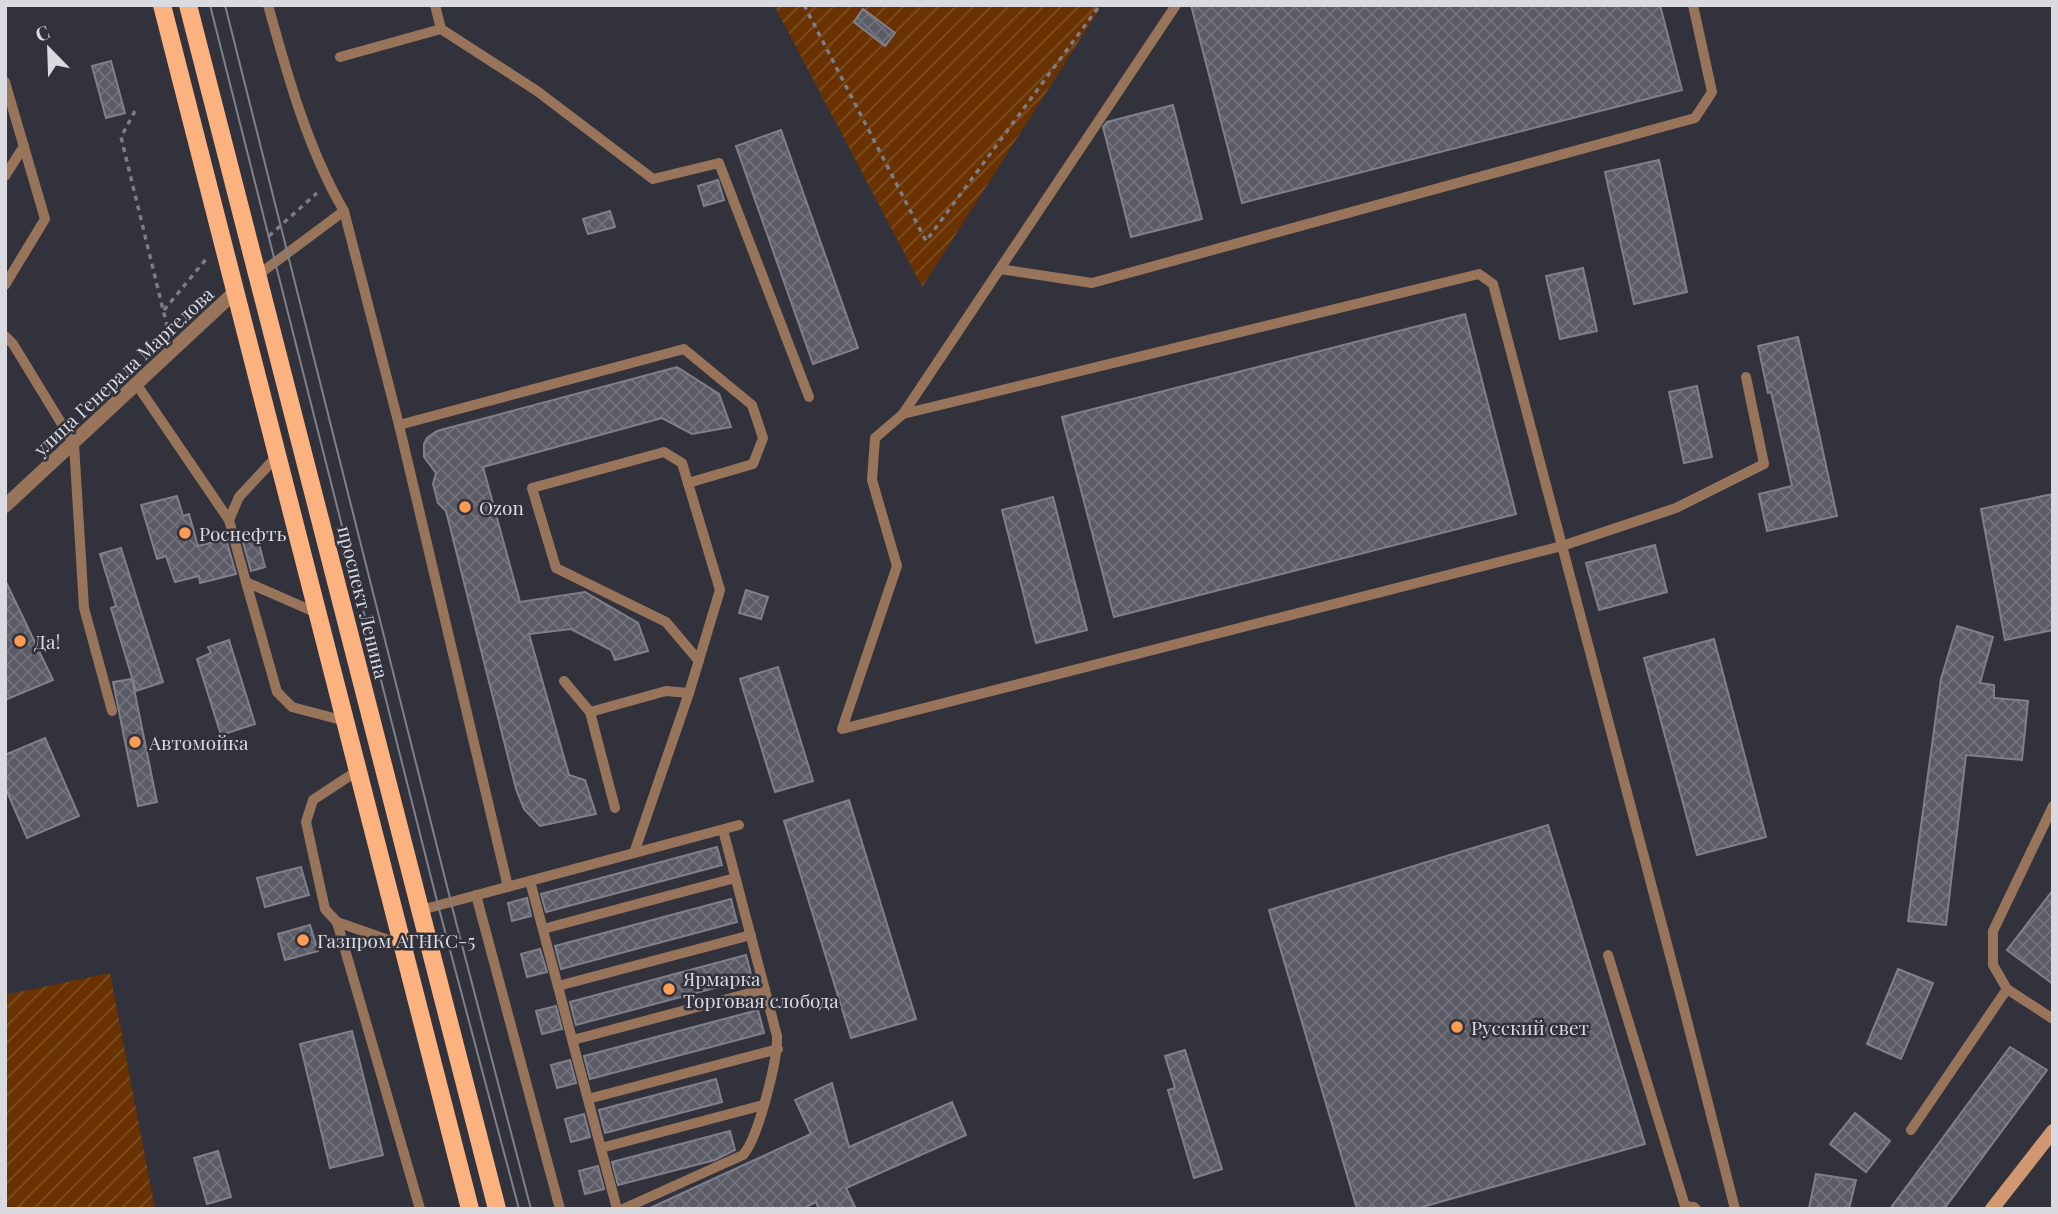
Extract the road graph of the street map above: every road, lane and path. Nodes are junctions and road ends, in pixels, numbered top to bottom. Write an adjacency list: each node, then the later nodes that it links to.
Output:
1 (162, 5): 22 (main road)
2 (188, 5): 20 (main road, проспект Ленина)
3 (268, 5): 16 (lane)
4 (435, 5): 9 (lane)
5 (804, 5): 6 (path)
6 (1100, 5)
7 (1176, 5): 19 (lane)
8 (1693, 5): 19 (lane)
9 (441, 29): 10 (lane); 28 (lane)
10 (340, 57)
11 (5, 82): 13 (lane)
12 (135, 111): 23 (path)
13 (24, 146): 14 (lane); 21 (lane)
14 (5, 176)
15 (319, 192): 17 (path)
16 (344, 211): 20 (lane); 30 (lane)
17 (269, 236)
18 (212, 252): 23 (path)
19 (1000, 269): 29 (lane)
20 (258, 275): 22 (main road); 55 (main road, проспект Ленина)
21 (5, 285)
22 (236, 291): 27 (street, улица Генерала Маргелова); 32 (main road)
23 (163, 310): 24 (path)
24 (167, 326)
25 (5, 336): 31 (lane)
26 (1746, 377): 36 (lane)
27 (137, 385): 31 (street, улица Генерала Маргелова); 35 (lane)
28 (809, 397)
29 (903, 414): 36 (lane); 36 (lane)
30 (398, 425): 33 (lane); 53 (lane)
31 (74, 444): 34 (street, улица Генерала Маргелова); 42 (lane)
32 (277, 456): 35 (lane); 38 (main road)
33 (688, 483): 39 (lane); 39 (lane)
34 (5, 506)
35 (229, 520): 37 (lane)
36 (1562, 546): 79 (lane)
37 (246, 582): 38 (lane); 44 (lane)
38 (317, 612): 44 (main road)
39 (699, 661): 41 (lane)
40 (564, 681): 43 (lane)
41 (689, 693): 43 (lane); 50 (lane)
42 (112, 710)
43 (590, 712): 47 (lane)
44 (345, 721): 45 (main road)
45 (357, 771): 56 (main road); 57 (lane)
46 (2053, 806): 64 (lane)
47 (615, 808)
48 (739, 825): 49 (lane)
49 (723, 830): 50 (lane); 51 (lane)
50 (634, 853): 52 (lane)
51 (735, 877): 58 (lane); 59 (lane)
52 (530, 881): 53 (lane); 58 (lane)
53 (508, 887): 54 (lane)
54 (476, 895): 55 (lane); 76 (lane)
55 (421, 910): 56 (main road); 75 (main road, проспект Ленина)
56 (395, 916): 60 (main road)
57 (337, 922): 60 (lane); 73 (lane)
58 (543, 929): 62 (lane)
59 (751, 934): 62 (lane); 63 (lane)
60 (403, 945): 74 (main road)
61 (1608, 955): 78 (lane)
62 (558, 986): 66 (lane)
63 (765, 989): 66 (lane); 67 (lane)
64 (2007, 989): 65 (lane); 70 (lane)
65 (2053, 1019)
66 (573, 1040): 68 (lane)
67 (778, 1049): 68 (lane); 69 (lane)
68 (588, 1099): 72 (lane)
69 (763, 1105): 72 (lane); 77 (lane)
70 (1911, 1130)
71 (2053, 1131): 80 (street)
72 (601, 1148): 77 (lane)
73 (419, 1209)
74 (470, 1209)
75 (497, 1209)
76 (559, 1209)
77 (620, 1209)
78 (1696, 1209)
79 (1735, 1209)
80 (1992, 1209)

